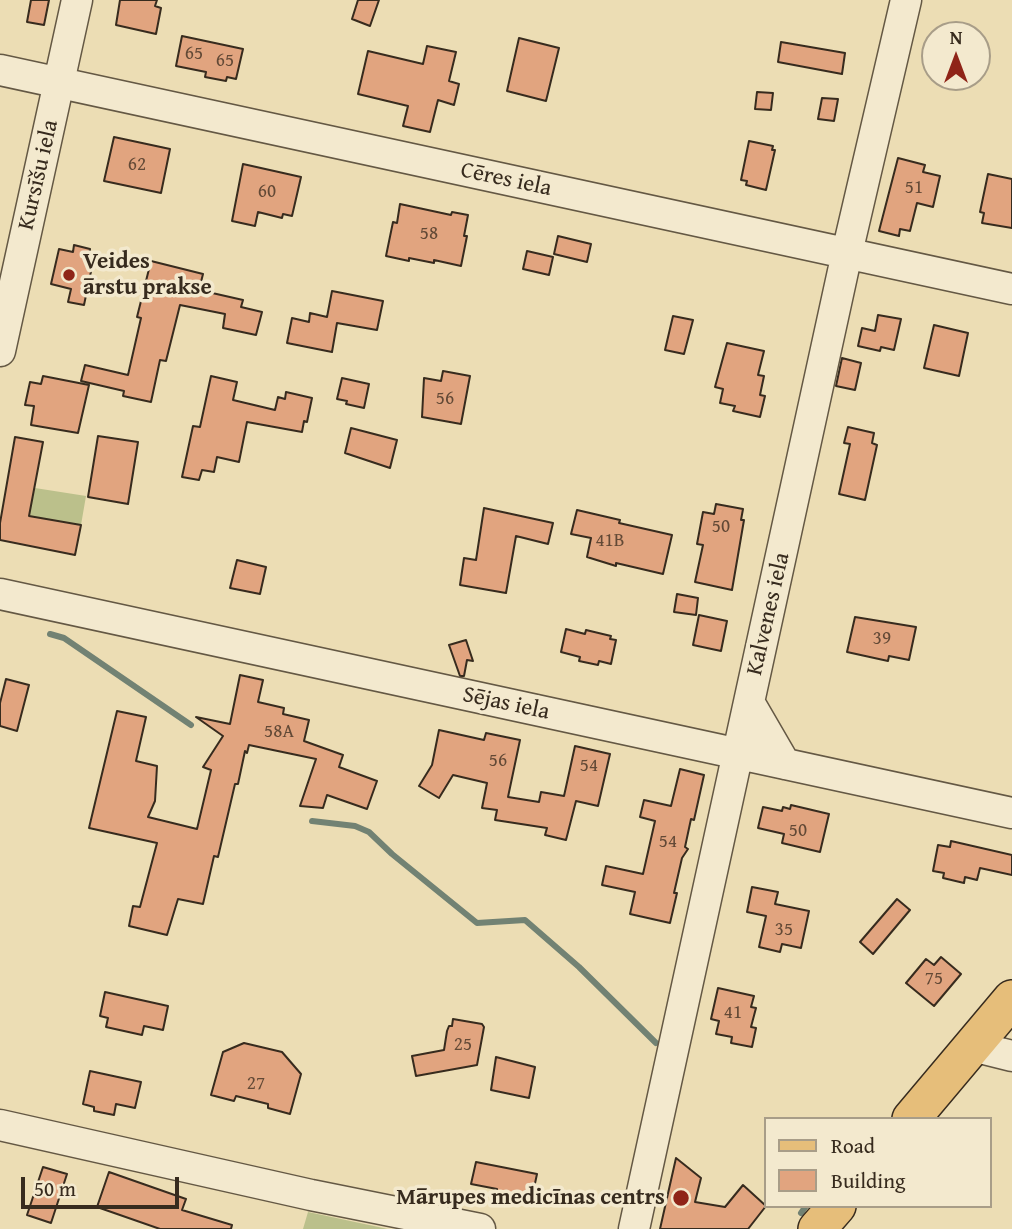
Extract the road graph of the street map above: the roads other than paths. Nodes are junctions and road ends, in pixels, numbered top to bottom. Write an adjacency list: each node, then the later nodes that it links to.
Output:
1 (77, 0): 4 (street, Kursīšu iela)
2 (906, 0): 5 (street, Kalvenes iela)
3 (0, 70): 4 (street, Cēres iela)
4 (59, 84): 5 (street, Cēres iela); 7 (street, Kursīšu iela)
5 (847, 253): 6 (street, Cēres iela); 9 (street, Kalvenes iela)
6 (1012, 289)
7 (0, 351)
8 (0, 594): 10 (street, Sējas iela)
9 (749, 702): 10 (street, Kalvenes iela); 11 (street)
10 (738, 754): 11 (street, Sējas iela); 20 (street, Kalvenes iela)
11 (785, 764): 12 (street, Sējas iela)
12 (1012, 813)
13 (1012, 999): 14 (main road)
14 (972, 1046): 15 (street); 16 (main road)
15 (1012, 1056)
16 (913, 1117)
17 (0, 1125): 19 (street)
18 (835, 1208): 21 (main road)
19 (480, 1229)
20 (634, 1229)
21 (817, 1229)

